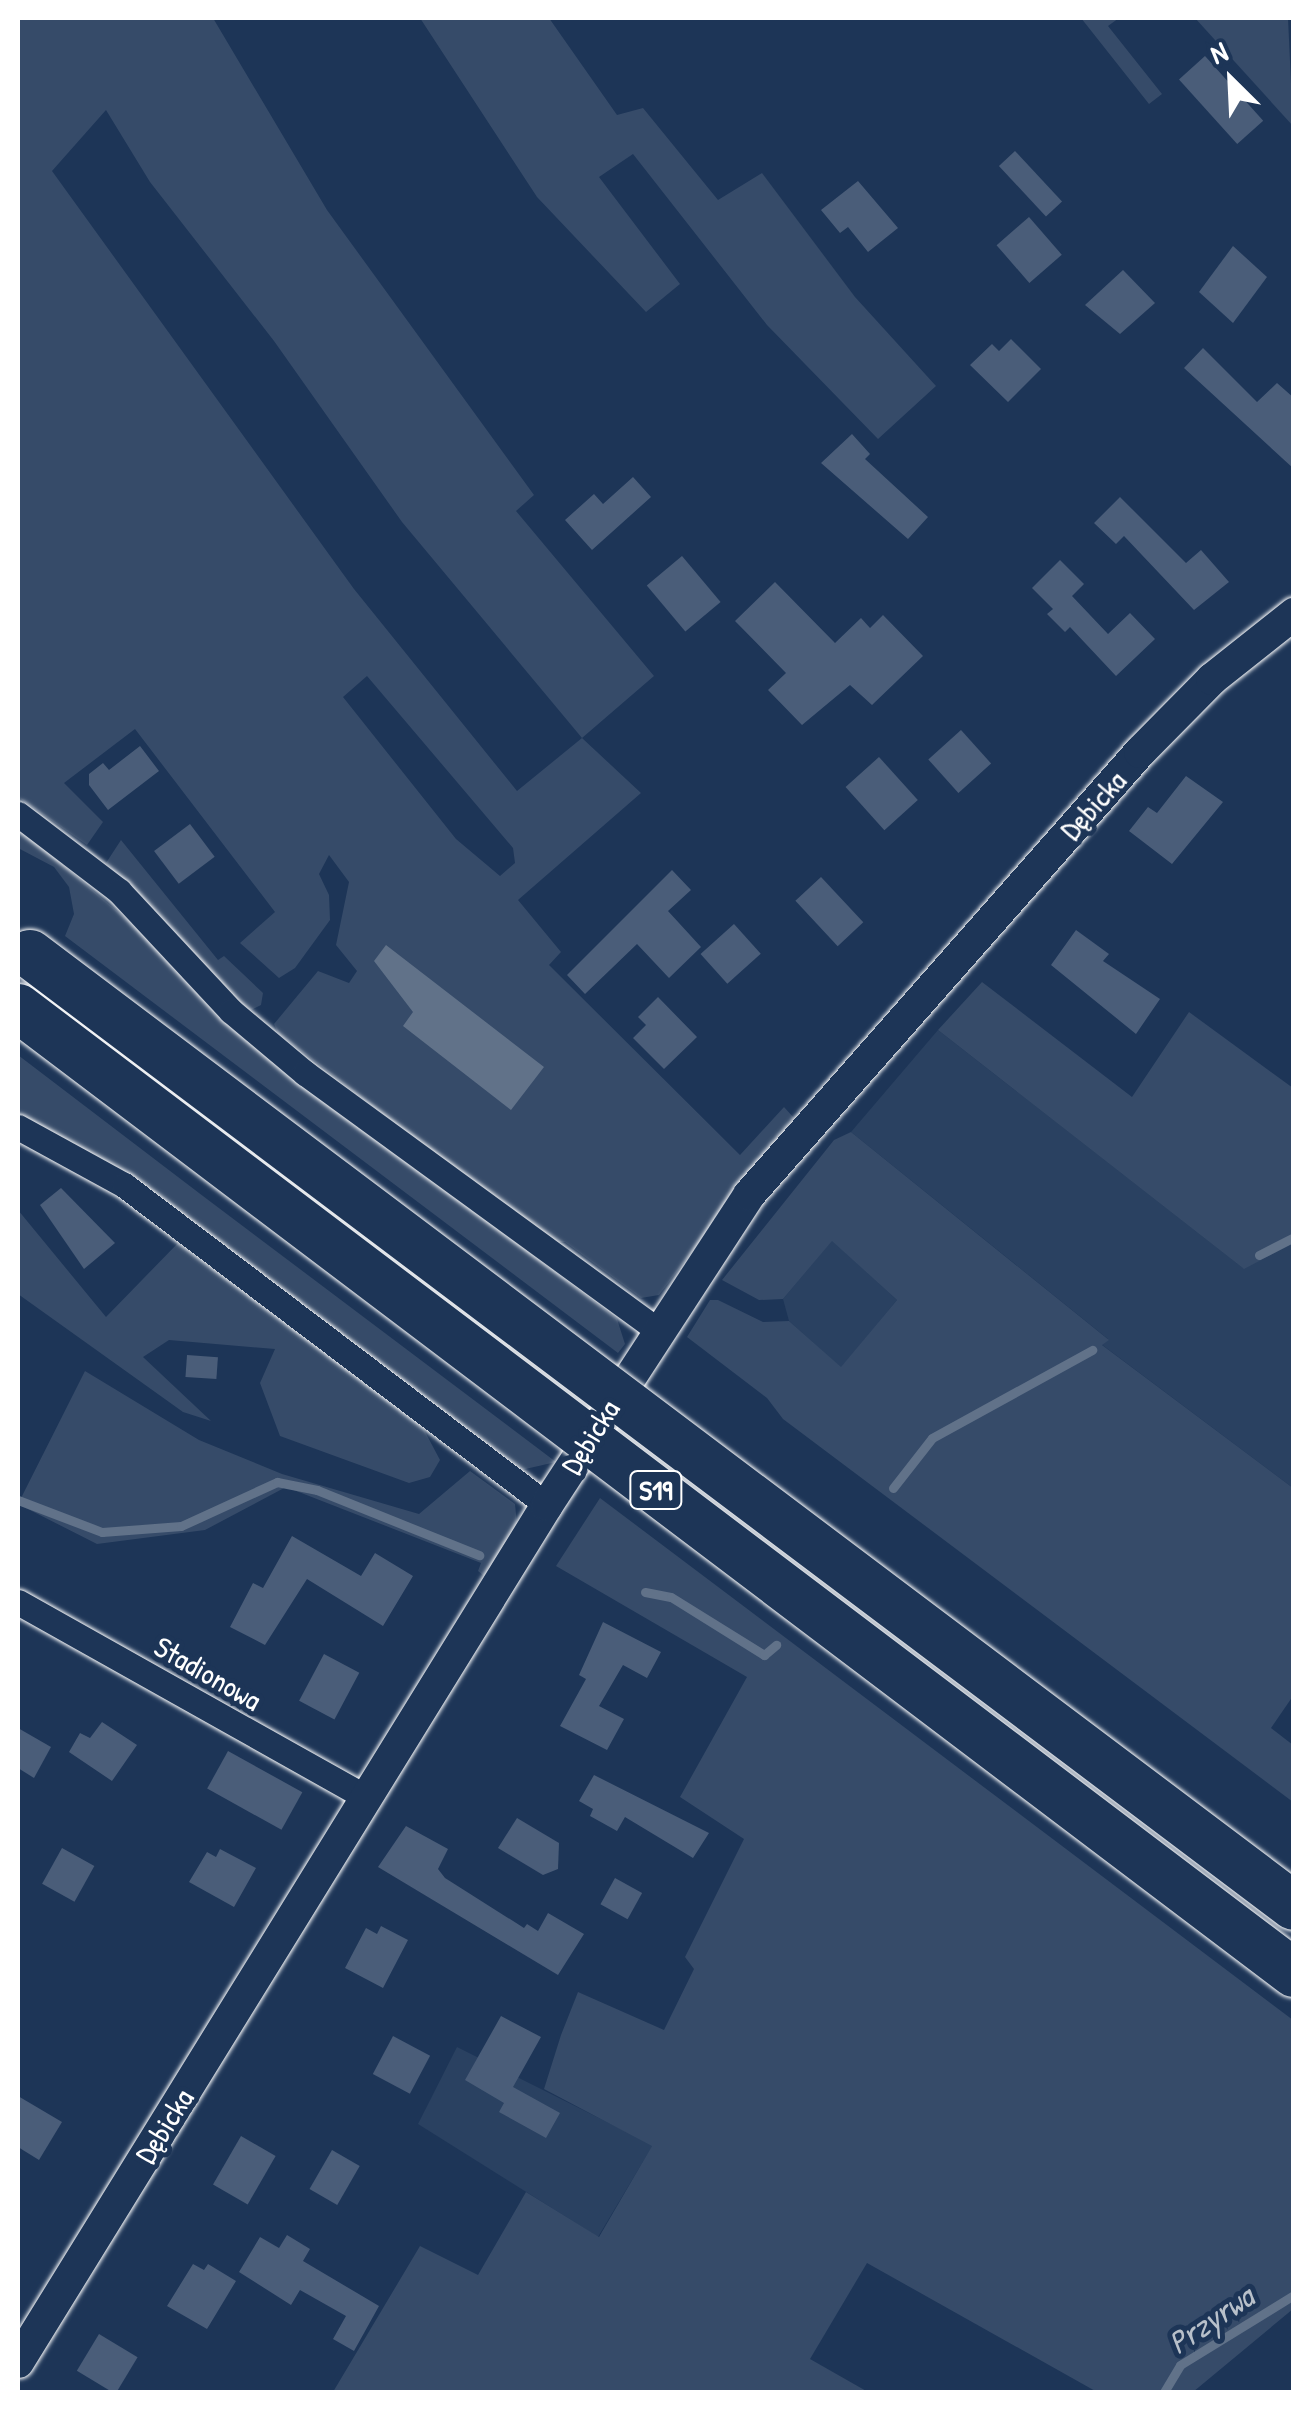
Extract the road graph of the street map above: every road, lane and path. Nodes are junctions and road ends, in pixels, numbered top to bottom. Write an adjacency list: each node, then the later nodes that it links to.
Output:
1 (1294, 614): 6 (street, Dębicka)
2 (18, 814): 6 (street)
3 (30, 954): 10 (highway, S19, bridge)
4 (18, 1008): 11 (highway, S19, bridge)
5 (20, 1128): 7 (street)
6 (658, 1330): 7 (street, Dębicka)
7 (547, 1504): 9 (street, Dębicka)
8 (18, 1602): 9 (street, Stadionowa)
9 (367, 1798): 12 (street, Dębicka)
10 (1294, 1906)
11 (1294, 1973)
12 (18, 2362)

